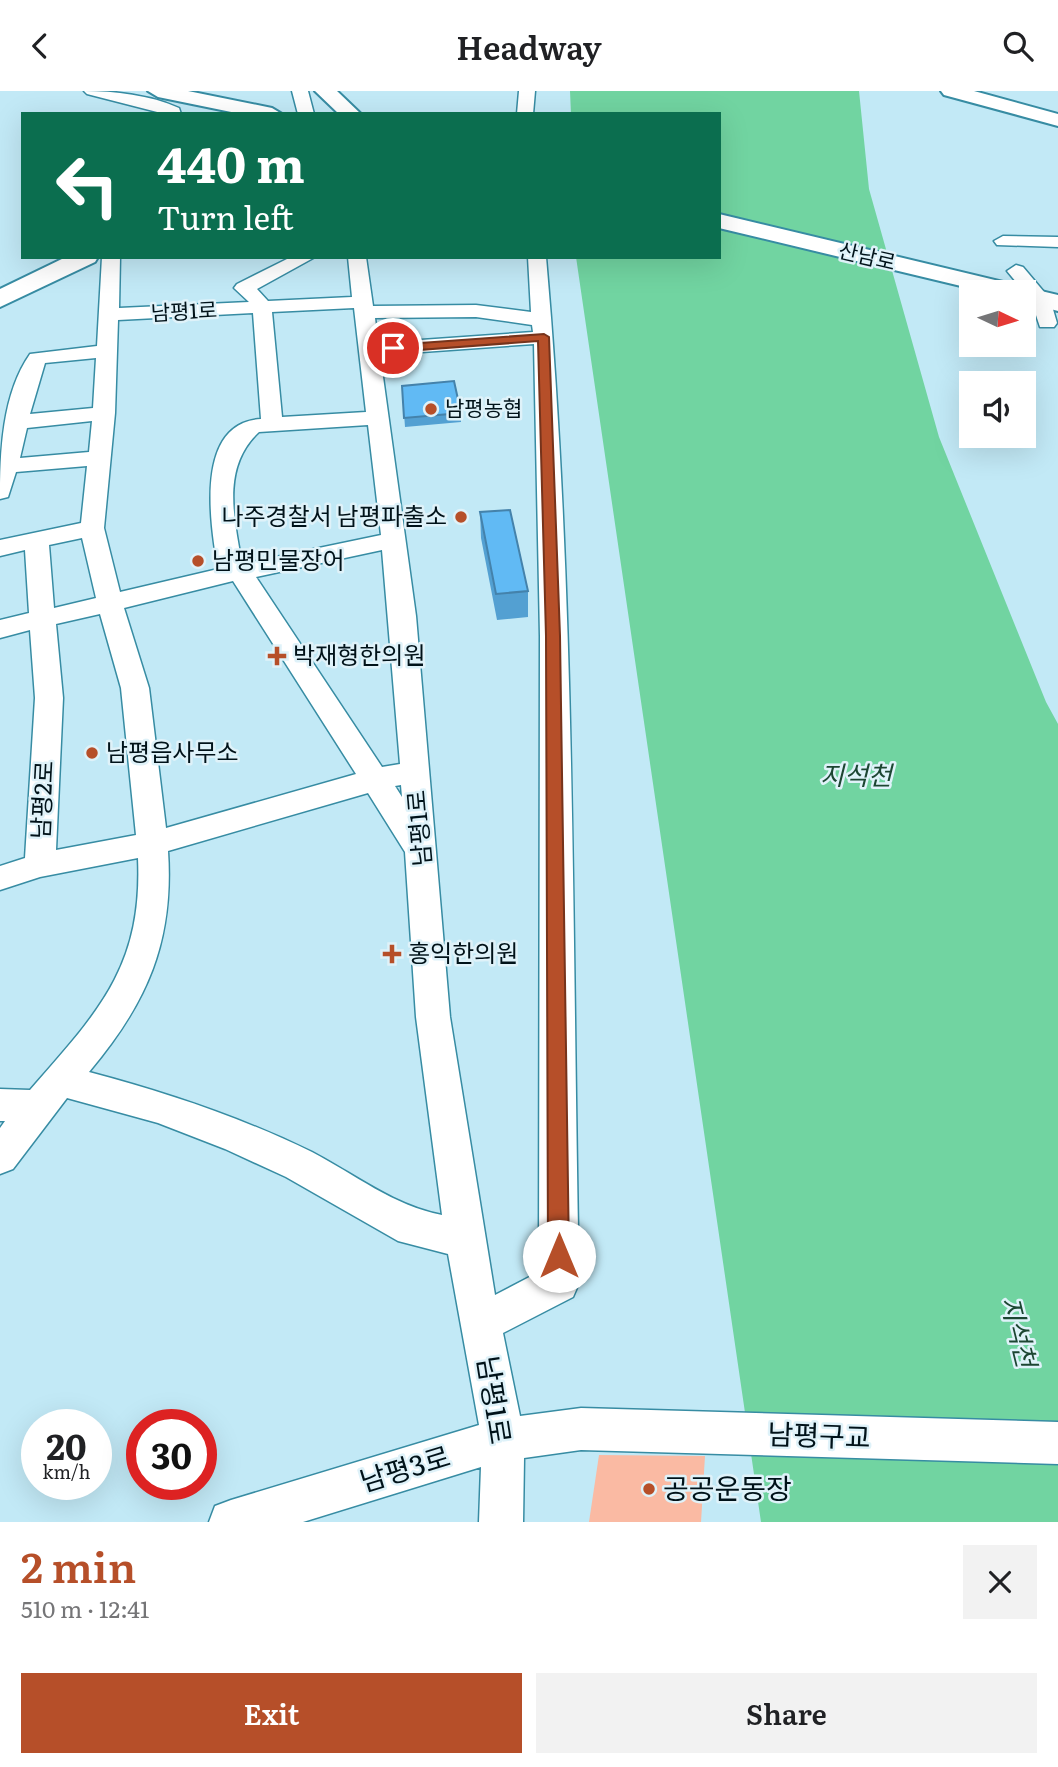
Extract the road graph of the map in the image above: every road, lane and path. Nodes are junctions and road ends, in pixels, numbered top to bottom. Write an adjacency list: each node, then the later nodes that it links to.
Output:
1 (92, 91): 8 (street)
2 (199, 91): 9 (main road)
3 (300, 91): 13 (street)
4 (315, 91): 14 (street)
5 (325, 91): 15 (main road)
6 (527, 91): 16 (street)
7 (963, 92): 17 (main road); 18 (main road)
8 (158, 94): 10 (main road); 11 (street)
9 (233, 98): 10 (main road); 12 (main road)
10 (276, 98)
11 (173, 112)
12 (287, 112)
13 (305, 112)
14 (316, 112)
15 (349, 112)
16 (525, 112)
17 (1058, 114)
18 (1058, 120)
19 (721, 221): 27 (main road, 산남로)
20 (1003, 241): 21 (street)
21 (1058, 242)
22 (82, 259): 28 (main road)
23 (111, 259): 31 (street)
24 (302, 259): 30 (street)
25 (357, 259): 29 (street, 남평1로)
26 (537, 259): 32 (street)
27 (963, 280)
28 (0, 299)
29 (363, 307): 30 (street, 남평1로); 32 (street); 33 (street, 남평1로)
30 (262, 308): 31 (street, 남평1로); 38 (street)
31 (107, 316): 34 (street)
32 (543, 328): 33 (street); 60 (street)
33 (368, 350): 36 (street, 남평1로)
34 (107, 351): 35 (street); 37 (street)
35 (104, 413): 37 (street); 40 (street)
36 (376, 418): 38 (street); 44 (street, 남평1로)
37 (17, 422): 39 (street)
38 (272, 425): 46 (street)
39 (6, 451): 40 (street); 41 (street)
40 (98, 457): 42 (street)
41 (0, 492)
42 (92, 528): 43 (street); 47 (street)
43 (36, 540): 45 (street); 48 (street, 남평2로)
44 (393, 540): 46 (street); 50 (street, 남평1로)
45 (0, 548)
46 (235, 573): 47 (street); 51 (street)
47 (110, 603): 48 (street); 52 (street)
48 (41, 619): 49 (street); 54 (street, 남평2로)
49 (0, 629)
50 (414, 772): 51 (street); 53 (street, 남평1로)
51 (377, 779): 52 (street, 남평2로); 53 (street)
52 (154, 843): 54 (street, 남평2로); 56 (street)
53 (423, 855): 59 (street, 남평1로)
54 (40, 865): 55 (street)
55 (0, 879)
56 (50, 1093): 57 (street); 58 (street); 59 (street)
57 (0, 1105)
58 (0, 1157)
59 (464, 1238): 60 (street, 남평1로)
60 (481, 1323): 62 (street, 남평1로)
61 (581, 1429): 62 (street, 남평3로); 63 (street, 남평구교)
62 (503, 1439): 64 (street, 남평3로); 65 (street, 남평1로)
63 (1058, 1443)
64 (231, 1522)
65 (501, 1522)

